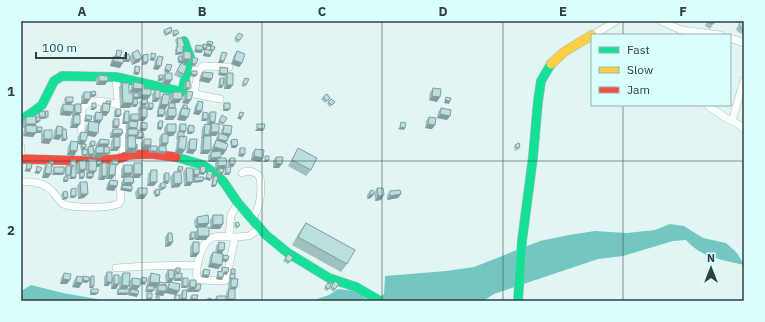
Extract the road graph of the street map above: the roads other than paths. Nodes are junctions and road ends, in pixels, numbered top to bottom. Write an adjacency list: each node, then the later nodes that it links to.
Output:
1 (616, 21): 3 (street)
2 (661, 21): 4 (street)
3 (594, 34)
4 (712, 34)
5 (591, 36): 37 (street)
6 (731, 38): 8 (street)
7 (184, 41): 10 (street)
8 (744, 43)
9 (229, 67): 11 (street)
10 (188, 69): 11 (street); 13 (street)
11 (198, 71): 15 (street)
12 (116, 77): 16 (street); 19 (street); 21 (street)
13 (185, 79): 15 (street); 16 (street)
14 (744, 80): 22 (street)
15 (197, 81): 17 (street)
16 (182, 92): 17 (street)
17 (194, 94): 18 (street)
18 (220, 99)
19 (119, 105): 24 (street); 26 (street)
20 (708, 106): 22 (street)
21 (21, 120)
22 (732, 121): 23 (street)
23 (744, 129)
24 (81, 130)
25 (21, 147): 27 (street)
26 (121, 158): 27 (street); 29 (street); 30 (street)
27 (21, 159)
28 (242, 173): 31 (street)
29 (21, 182)
30 (238, 203): 31 (street); 33 (street)
31 (252, 219): 32 (street)
32 (260, 228): 33 (street); 36 (street)
33 (232, 237): 34 (street); 34 (street)
34 (197, 265): 35 (street)
35 (116, 268)
36 (378, 300)
37 (518, 301)

